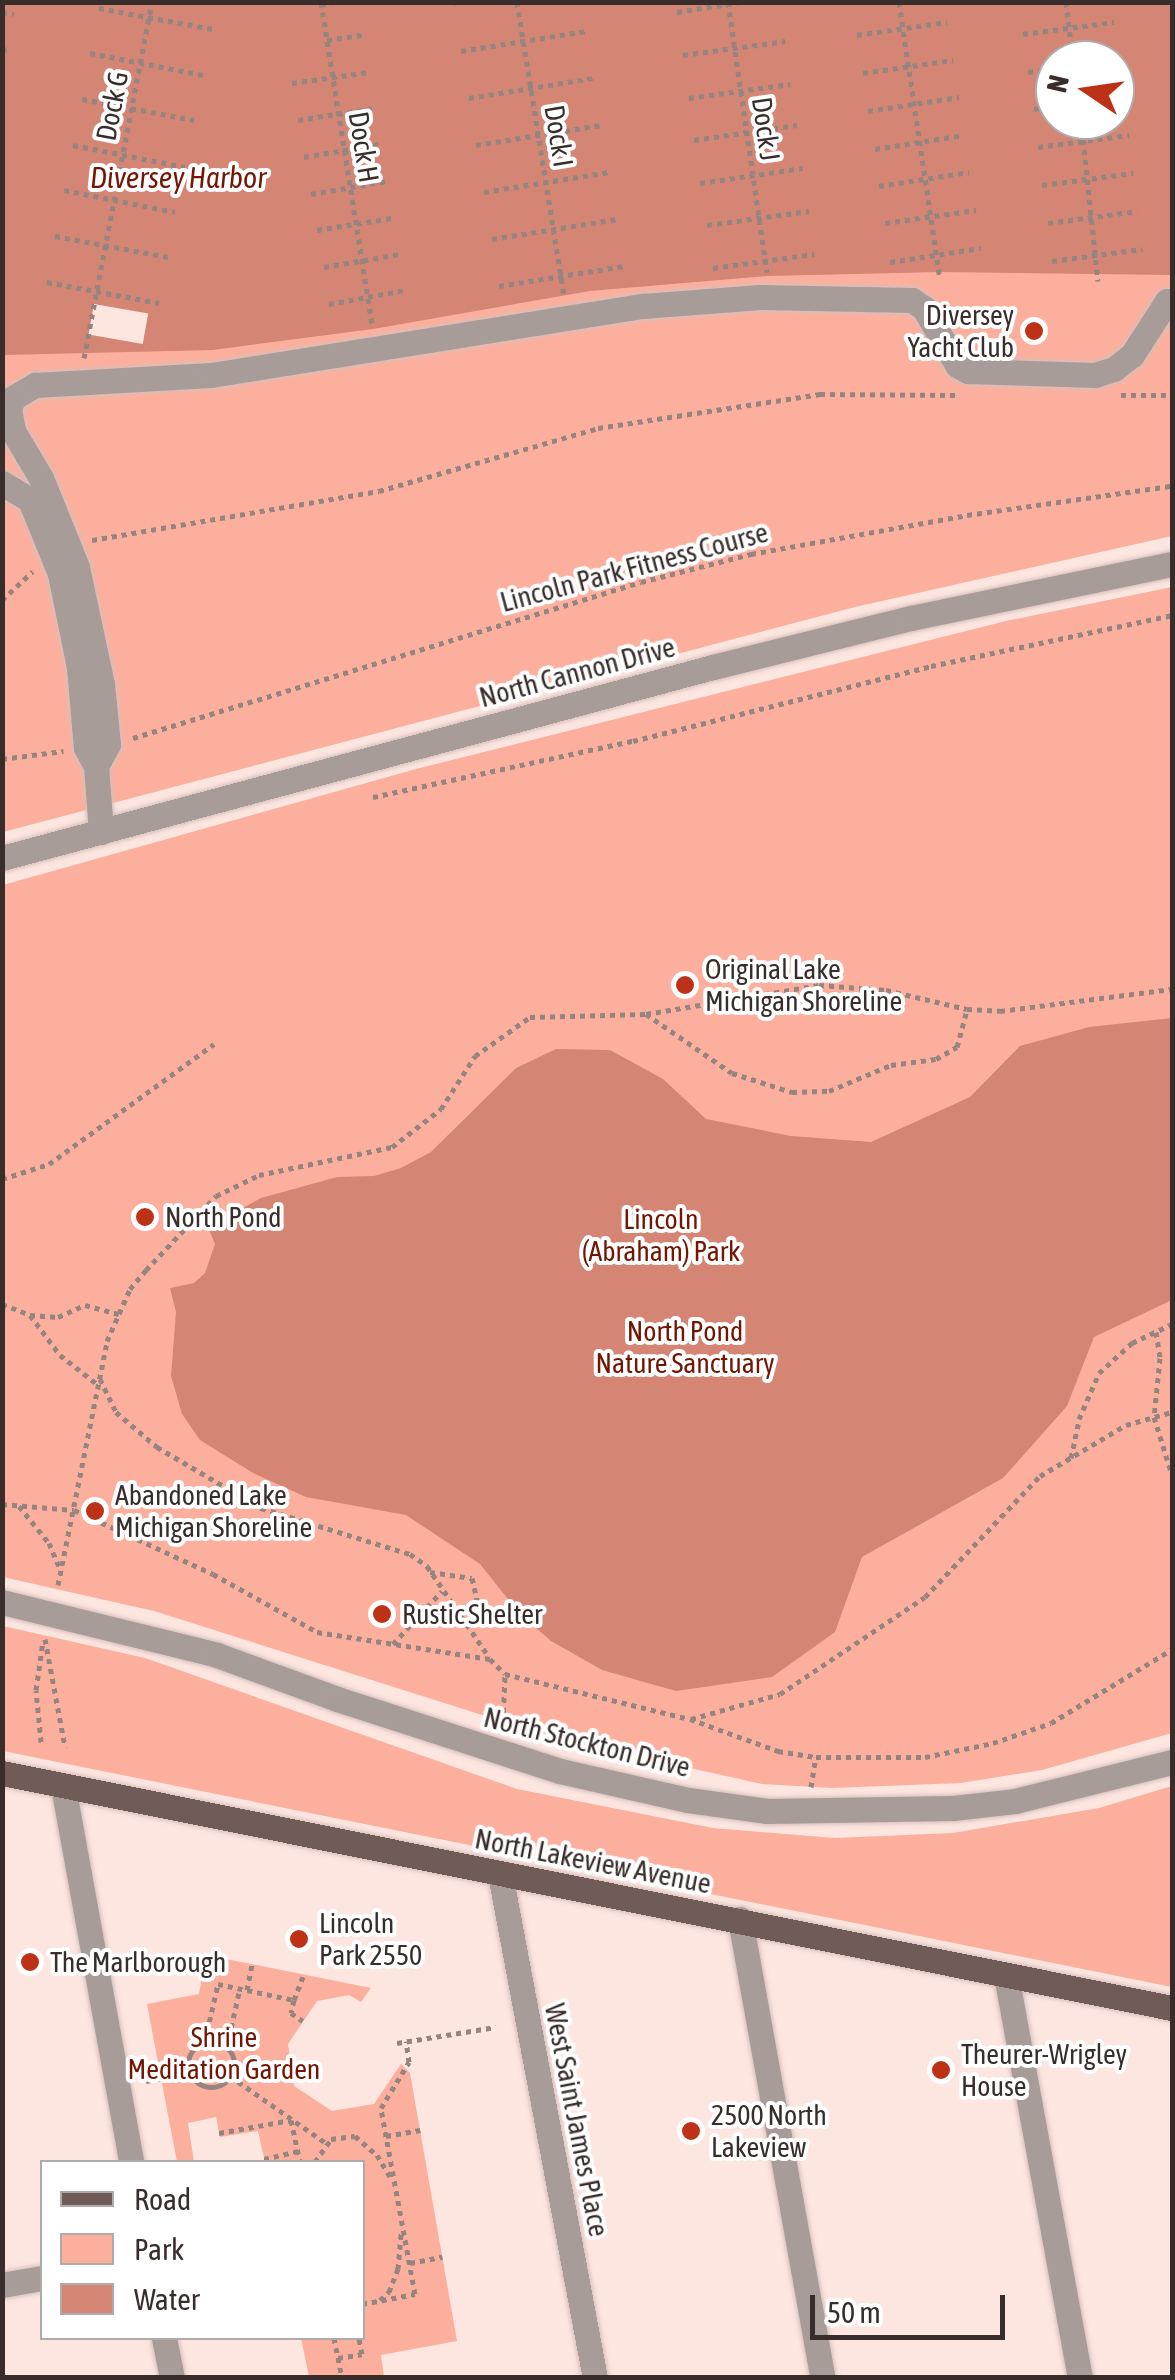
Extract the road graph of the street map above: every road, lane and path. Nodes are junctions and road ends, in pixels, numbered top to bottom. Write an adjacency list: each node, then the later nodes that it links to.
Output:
1 (152, 2): 13 (path, Dock G)
2 (334, 2): 8 (path)
3 (517, 2): 25 (path, Dock I)
4 (741, 2): 7 (path)
5 (899, 2): 18 (path)
6 (1066, 2): 17 (path)
7 (728, 3): 11 (path); 27 (path, Dock J)
8 (321, 4): 23 (path, Dock H)
9 (99, 8): 13 (path)
10 (2, 12): 12 (path)
11 (677, 12)
12 (14, 14)
13 (150, 17): 16 (path); 32 (path, Dock G)
14 (947, 22): 18 (path)
15 (1114, 22): 17 (path)
16 (212, 28)
17 (1069, 28): 20 (path); 24 (path)
18 (903, 29): 21 (path); 33 (path)
19 (586, 30): 25 (path)
20 (1024, 34)
21 (857, 35)
22 (364, 36): 23 (path)
23 (327, 40): 39 (path, Dock H)
24 (1070, 40)
25 (523, 41): 28 (path); 43 (path, Dock I)
26 (784, 42): 27 (path)
27 (734, 48): 30 (path); 44 (path, Dock J)
28 (461, 51)
29 (90, 53): 32 (path)
30 (683, 55)
31 (953, 60): 33 (path)
32 (141, 63): 38 (path); 50 (path, Dock G)
33 (908, 66): 37 (path); 49 (path)
34 (1035, 71): 36 (path)
35 (369, 72): 39 (path)
36 (1028, 72)
37 (863, 73)
38 (204, 75)
39 (332, 77): 41 (path); 53 (path, Dock H)
40 (594, 78): 43 (path)
41 (292, 83)
42 (790, 84): 44 (path)
43 (531, 87): 46 (path); 59 (path, Dock I)
44 (741, 91): 47 (path); 58 (path, Dock J)
45 (959, 97): 49 (path)
46 (469, 98)
47 (689, 98)
48 (82, 99): 50 (path)
49 (914, 104): 52 (path); 64 (path)
50 (132, 108): 54 (path); 71 (path, Dock G)
51 (375, 108): 53 (path)
52 (868, 111)
53 (338, 114): 55 (path); 70 (path, Dock H)
54 (194, 120)
55 (298, 120)
56 (602, 124): 59 (path)
57 (797, 126): 58 (path)
58 (747, 132): 61 (path); 78 (path, Dock J)
59 (538, 135): 67 (path); 82 (path, Dock I)
60 (964, 136): 64 (path)
61 (694, 140)
62 (1091, 140): 63 (path)
63 (1083, 141): 68 (path); 80 (path)
64 (919, 142): 69 (path); 79 (path)
65 (380, 144): 70 (path)
66 (73, 145): 71 (path)
67 (476, 145)
68 (1038, 147)
69 (875, 149)
70 (344, 150): 72 (path); 86 (path, Dock H)
71 (123, 154): 73 (path); 90 (path, Dock G)
72 (304, 157)
73 (186, 167)
74 (802, 168): 78 (path)
75 (609, 172): 82 (path)
76 (969, 172): 79 (path)
77 (1133, 173): 80 (path)
78 (753, 175): 83 (path); 98 (path, Dock J)
79 (924, 179): 85 (path); 95 (path)
80 (1088, 179): 84 (path); 96 (path)
81 (386, 181): 86 (path)
82 (546, 182): 88 (path); 105 (path, Dock I)
83 (700, 183)
84 (1042, 185)
85 (879, 186)
86 (350, 187): 89 (path); 101 (path, Dock H)
87 (64, 190): 90 (path)
88 (484, 192)
89 (310, 194)
90 (114, 200): 94 (path); 108 (path, Dock G)
91 (976, 210): 95 (path)
92 (809, 211): 98 (path)
93 (1138, 211): 96 (path)
94 (176, 212)
95 (930, 217): 102 (path); 114 (path)
96 (1093, 217): 100 (path); 113 (path)
97 (392, 218): 101 (path)
98 (759, 218): 103 (path); 117 (path, Dock J)
99 (616, 219): 105 (path)
100 (1048, 222)
101 (356, 223): 104 (path); 116 (path, Dock H)
102 (885, 224)
103 (707, 225)
104 (317, 230)
105 (554, 230): 107 (path); 124 (path, Dock I)
106 (56, 236): 108 (path)
107 (492, 239)
108 (105, 245): 115 (path); 130 (path, Dock G)
109 (980, 248): 114 (path)
110 (1142, 249): 113 (path)
111 (400, 254): 116 (path)
112 (814, 254): 117 (path)
113 (1098, 254): 118 (path); 126 (path)
114 (935, 255): 119 (path); 123 (path)
115 (168, 258)
116 (362, 260): 121 (path); 132 (path, Dock H)
117 (765, 260): 122 (path); 125 (path, Dock J)
118 (1052, 260)
119 (890, 262)
120 (624, 266): 124 (path)
121 (324, 267)
122 (713, 268)
123 (940, 275)
124 (561, 276): 128 (path); 131 (path, Dock I)
125 (768, 276)
126 (1098, 278)
127 (46, 282): 130 (path)
128 (499, 286)
129 (406, 290): 132 (path)
130 (96, 291): 134 (path); 137 (path, Dock G)
131 (564, 295)
132 (368, 297): 135 (path); 136 (path, Dock H)
133 (1172, 301): 143 (street)
134 (159, 303)
135 (329, 304)
136 (372, 328)
137 (84, 355)
138 (965, 395): 144 (path)
139 (1116, 395): 140 (path)
140 (1172, 395)
141 (2, 483): 143 (street)
142 (1172, 486): 149 (path, Lincoln Park Fitness Course)
143 (38, 496): 153 (street)
144 (79, 542)
145 (40, 564): 147 (path)
146 (1172, 564): 153 (street, North Cannon Drive)
147 (2, 600)
148 (1172, 615): 152 (path)
149 (119, 742)
150 (69, 751): 151 (path)
151 (2, 759)
152 (373, 797)
153 (100, 832): 154 (street, North Cannon Drive)
154 (2, 858)
155 (1172, 989): 156 (path)
156 (967, 1009): 157 (path); 157 (path)
157 (646, 1014): 161 (path)
158 (214, 1044): 159 (path)
159 (2, 1178)
160 (2, 1304): 162 (path)
161 (119, 1314): 162 (path); 165 (path)
162 (30, 1315): 165 (path)
163 (1172, 1324): 164 (path)
164 (1156, 1332): 167 (path); 168 (path)
165 (99, 1382): 172 (path); 174 (path)
166 (1172, 1412): 167 (path)
167 (1154, 1417): 168 (path); 169 (path)
168 (1071, 1458): 183 (path)
169 (1172, 1474)
170 (2, 1504): 171 (path)
171 (18, 1506): 172 (path); 173 (path)
172 (74, 1510): 173 (path); 179 (path)
173 (61, 1570): 175 (path)
174 (430, 1572): 176 (path); 178 (path)
175 (58, 1585)
176 (442, 1591): 178 (path); 179 (path)
177 (2, 1602): 188 (street, North Stockton Drive)
178 (465, 1626): 181 (path)
179 (393, 1644): 181 (path)
180 (1172, 1649): 187 (path)
181 (490, 1659): 182 (path)
182 (505, 1674): 183 (path); 184 (path)
183 (690, 1719): 187 (path)
184 (504, 1722)
185 (41, 1742): 186 (path)
186 (65, 1748)
187 (816, 1757): 191 (path)
188 (1172, 1762)
189 (2, 1773): 190 (main road, North Lakeview Avenue)
190 (64, 1786): 192 (main road, North Lakeview Avenue); 216 (street)
191 (811, 1787)
192 (500, 1874): 193 (main road, North Lakeview Avenue); 233 (street, West Saint James Place)
193 (740, 1920): 196 (main road, North Lakeview Avenue); 234 (street)
194 (252, 1964): 197 (path)
195 (304, 1974): 198 (path)
196 (1006, 1975): 199 (main road, North Lakeview Avenue); 235 (street)
197 (243, 1989): 198 (path); 202 (path); 205 (path)
198 (294, 2000): 200 (path)
199 (1172, 2008)
200 (304, 2021)
201 (496, 2027): 203 (path)
202 (205, 2041): 205 (path); 206 (path)
203 (406, 2042): 204 (path); 212 (path)
204 (398, 2043)
205 (227, 2047): 207 (path)
206 (189, 2072): 207 (path); 208 (path)
207 (230, 2076): 209 (path)
208 (146, 2081)
209 (291, 2120): 211 (path); 213 (path); 214 (path)
210 (420, 2130): 212 (path)
211 (219, 2132)
212 (386, 2136): 219 (path)
213 (326, 2143): 218 (path); 219 (path)
214 (298, 2151): 215 (path); 217 (path)
215 (264, 2159)
216 (132, 2160)
217 (300, 2160)
218 (316, 2160)
219 (399, 2208): 221 (path); 222 (path)
220 (442, 2257): 221 (path)
221 (410, 2263): 222 (path); 225 (path)
222 (399, 2264): 226 (path)
223 (40, 2278): 224 (street)
224 (2, 2285)
225 (365, 2303)
226 (365, 2303)
227 (164, 2340): 231 (street)
228 (334, 2340): 230 (path)
229 (359, 2340): 230 (path)
230 (338, 2358): 232 (path)
231 (172, 2378)
232 (342, 2378)
233 (595, 2378)
234 (823, 2378)
235 (1080, 2378)

